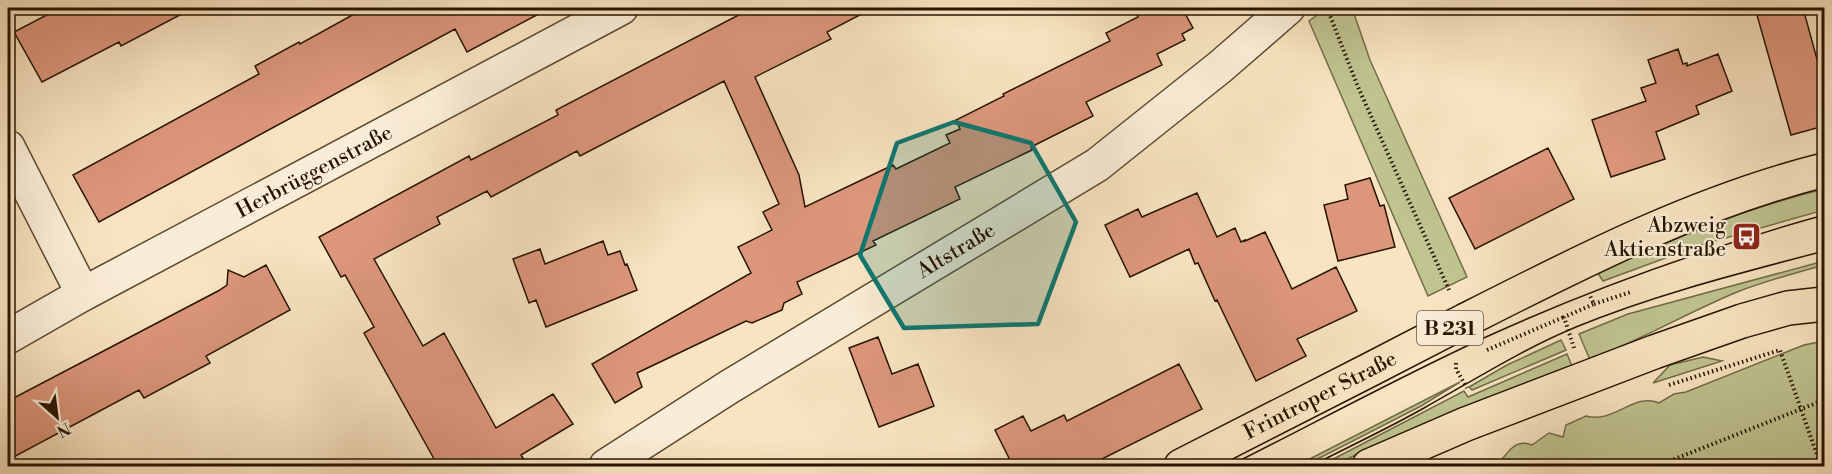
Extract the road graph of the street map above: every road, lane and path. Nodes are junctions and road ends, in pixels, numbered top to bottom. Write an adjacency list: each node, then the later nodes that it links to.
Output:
1 (621, 8): 9 (street, Herbrüggenstraße)
2 (1288, 8): 22 (street, Altstraße)
3 (1327, 8): 7 (path)
4 (8, 147): 9 (street)
5 (1824, 170): 23 (main road, Frintroper Straße / B 231)
6 (1824, 290): 12 (main road)
7 (1450, 291)
8 (1631, 292): 10 (path)
9 (83, 294): 14 (street, Herbrüggenstraße)
10 (1594, 304)
11 (1824, 304): 12 (main road)
12 (1788, 308): 24 (main road)
13 (1564, 317): 17 (path)
14 (8, 337)
15 (1575, 349): 16 (path)
16 (1564, 353)
17 (1476, 355)
18 (1465, 359): 19 (path)
19 (1471, 393)
20 (1824, 400): 21 (path)
21 (1802, 410): 25 (path); 26 (path)
22 (606, 466)
23 (1181, 466)
24 (1369, 466)
25 (1657, 466)
26 (1821, 466)

